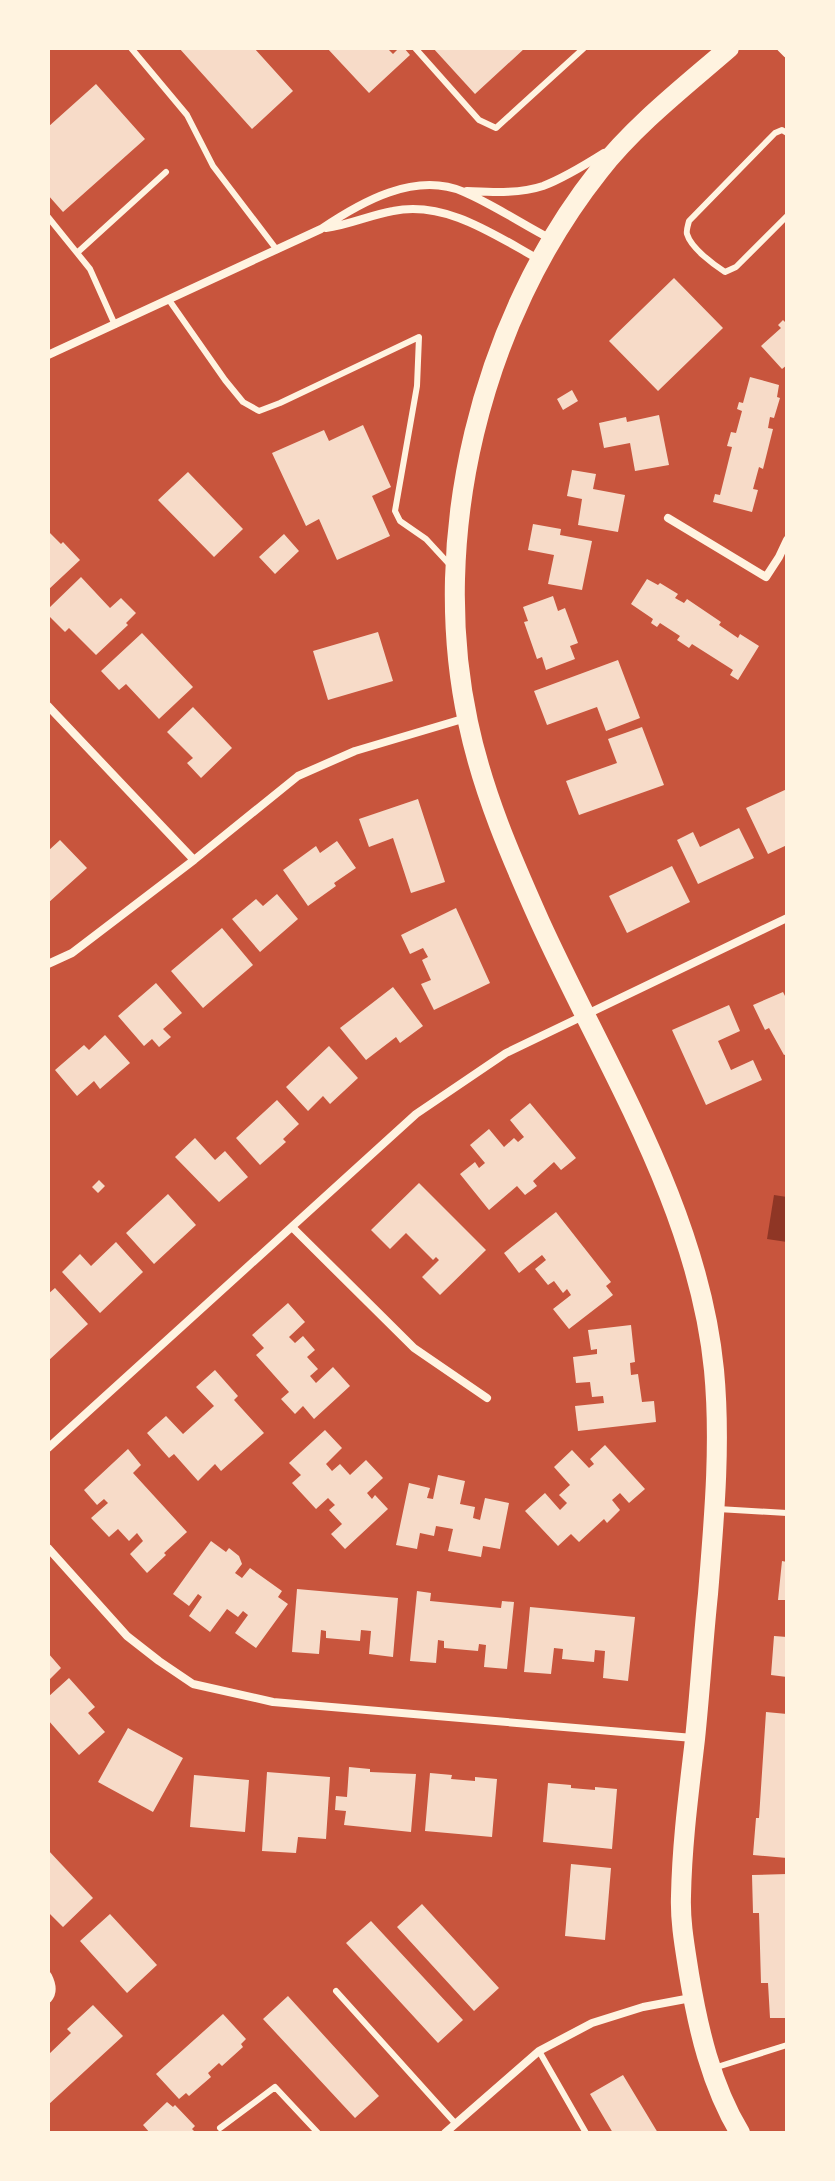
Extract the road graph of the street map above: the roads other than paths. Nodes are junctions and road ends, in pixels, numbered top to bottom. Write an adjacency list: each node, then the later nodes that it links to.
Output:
1 (131, 48): 15 (lane)
2 (415, 48): 3 (lane)
3 (584, 48)
4 (729, 48): 7 (main road)
5 (781, 48): 6 (street)
6 (787, 54)
7 (644, 124): 10 (street); 14 (main road)
8 (787, 133): 11 (lane)
9 (166, 172): 16 (lane)
10 (462, 191): 13 (street); 14 (street)
11 (787, 216)
12 (48, 217): 16 (lane)
13 (321, 229): 15 (street); 17 (street)
14 (552, 240): 17 (main road)
15 (277, 250): 18 (street)
16 (78, 252): 19 (lane)
17 (540, 260): 23 (main road)
18 (169, 300): 19 (street); 23 (lane)
19 (115, 325): 20 (street)
20 (48, 355)
21 (668, 518): 22 (street)
22 (787, 540)
23 (456, 570): 25 (main road)
24 (48, 706): 26 (street)
25 (467, 718): 26 (street); 29 (main road)
26 (194, 860): 28 (street)
27 (787, 918): 29 (street)
28 (48, 964)
29 (584, 1014): 30 (street); 33 (main road)
30 (292, 1227): 31 (street); 32 (street)
31 (487, 1398)
32 (48, 1448)
33 (715, 1509): 34 (lane); 36 (main road)
34 (787, 1513)
35 (48, 1548): 36 (street)
36 (695, 1739): 39 (main road)
37 (48, 1976): 40 (street)
38 (336, 1991): 44 (lane)
39 (693, 1998): 42 (street); 43 (main road)
40 (48, 1999)
41 (787, 2045): 43 (lane)
42 (539, 2051): 44 (street); 48 (lane)
43 (711, 2069): 49 (main road)
44 (455, 2123): 47 (street)
45 (220, 2128): 46 (lane)
46 (318, 2133)
47 (445, 2133)
48 (586, 2133)
49 (740, 2133)

